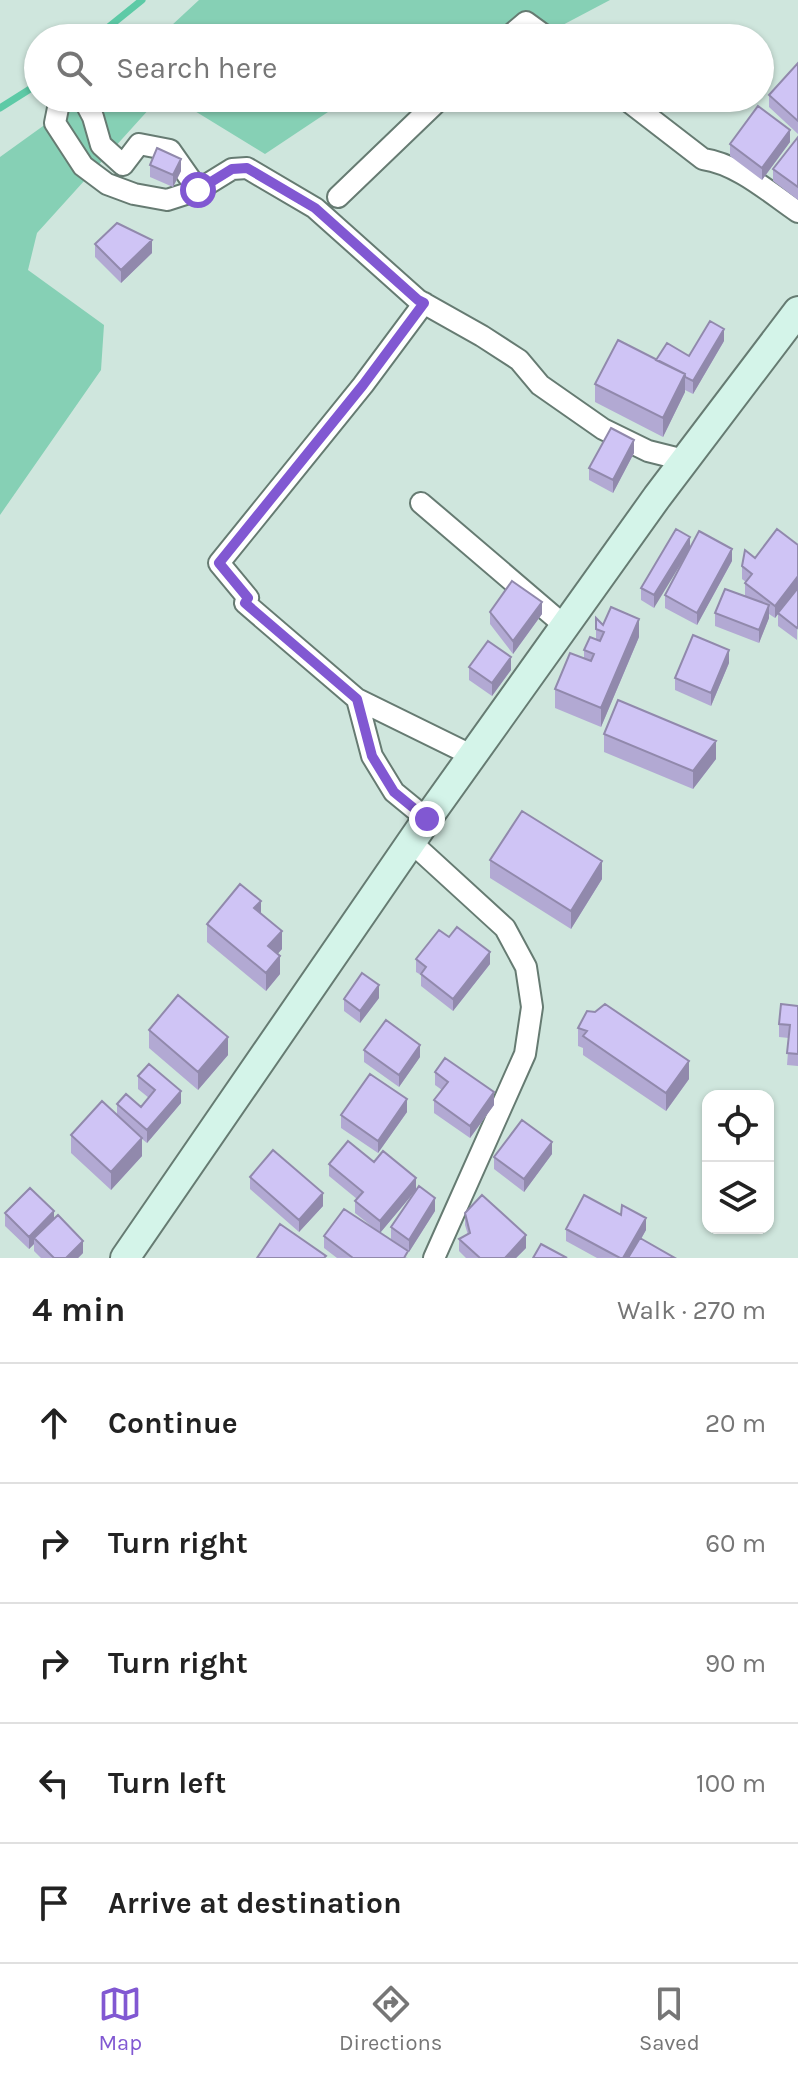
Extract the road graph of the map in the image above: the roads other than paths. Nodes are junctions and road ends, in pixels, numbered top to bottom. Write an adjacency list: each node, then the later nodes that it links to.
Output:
1 (57, 112): 5 (street)
2 (90, 112): 5 (street)
3 (426, 112): 6 (street)
4 (642, 112): 8 (street)
5 (198, 190): 7 (street)
6 (338, 197): 7 (street); 9 (street)
7 (315, 208): 9 (street)
8 (798, 212)
9 (334, 225): 10 (street)
10 (424, 303): 12 (street); 15 (street)
11 (798, 311): 12 (street)
12 (684, 460): 14 (street)
13 (421, 503): 14 (street)
14 (565, 626): 16 (street)
15 (357, 699): 16 (street); 17 (street)
16 (473, 756): 17 (street)
17 (419, 831): 18 (street); 19 (street)
18 (125, 1258)
19 (434, 1258)

